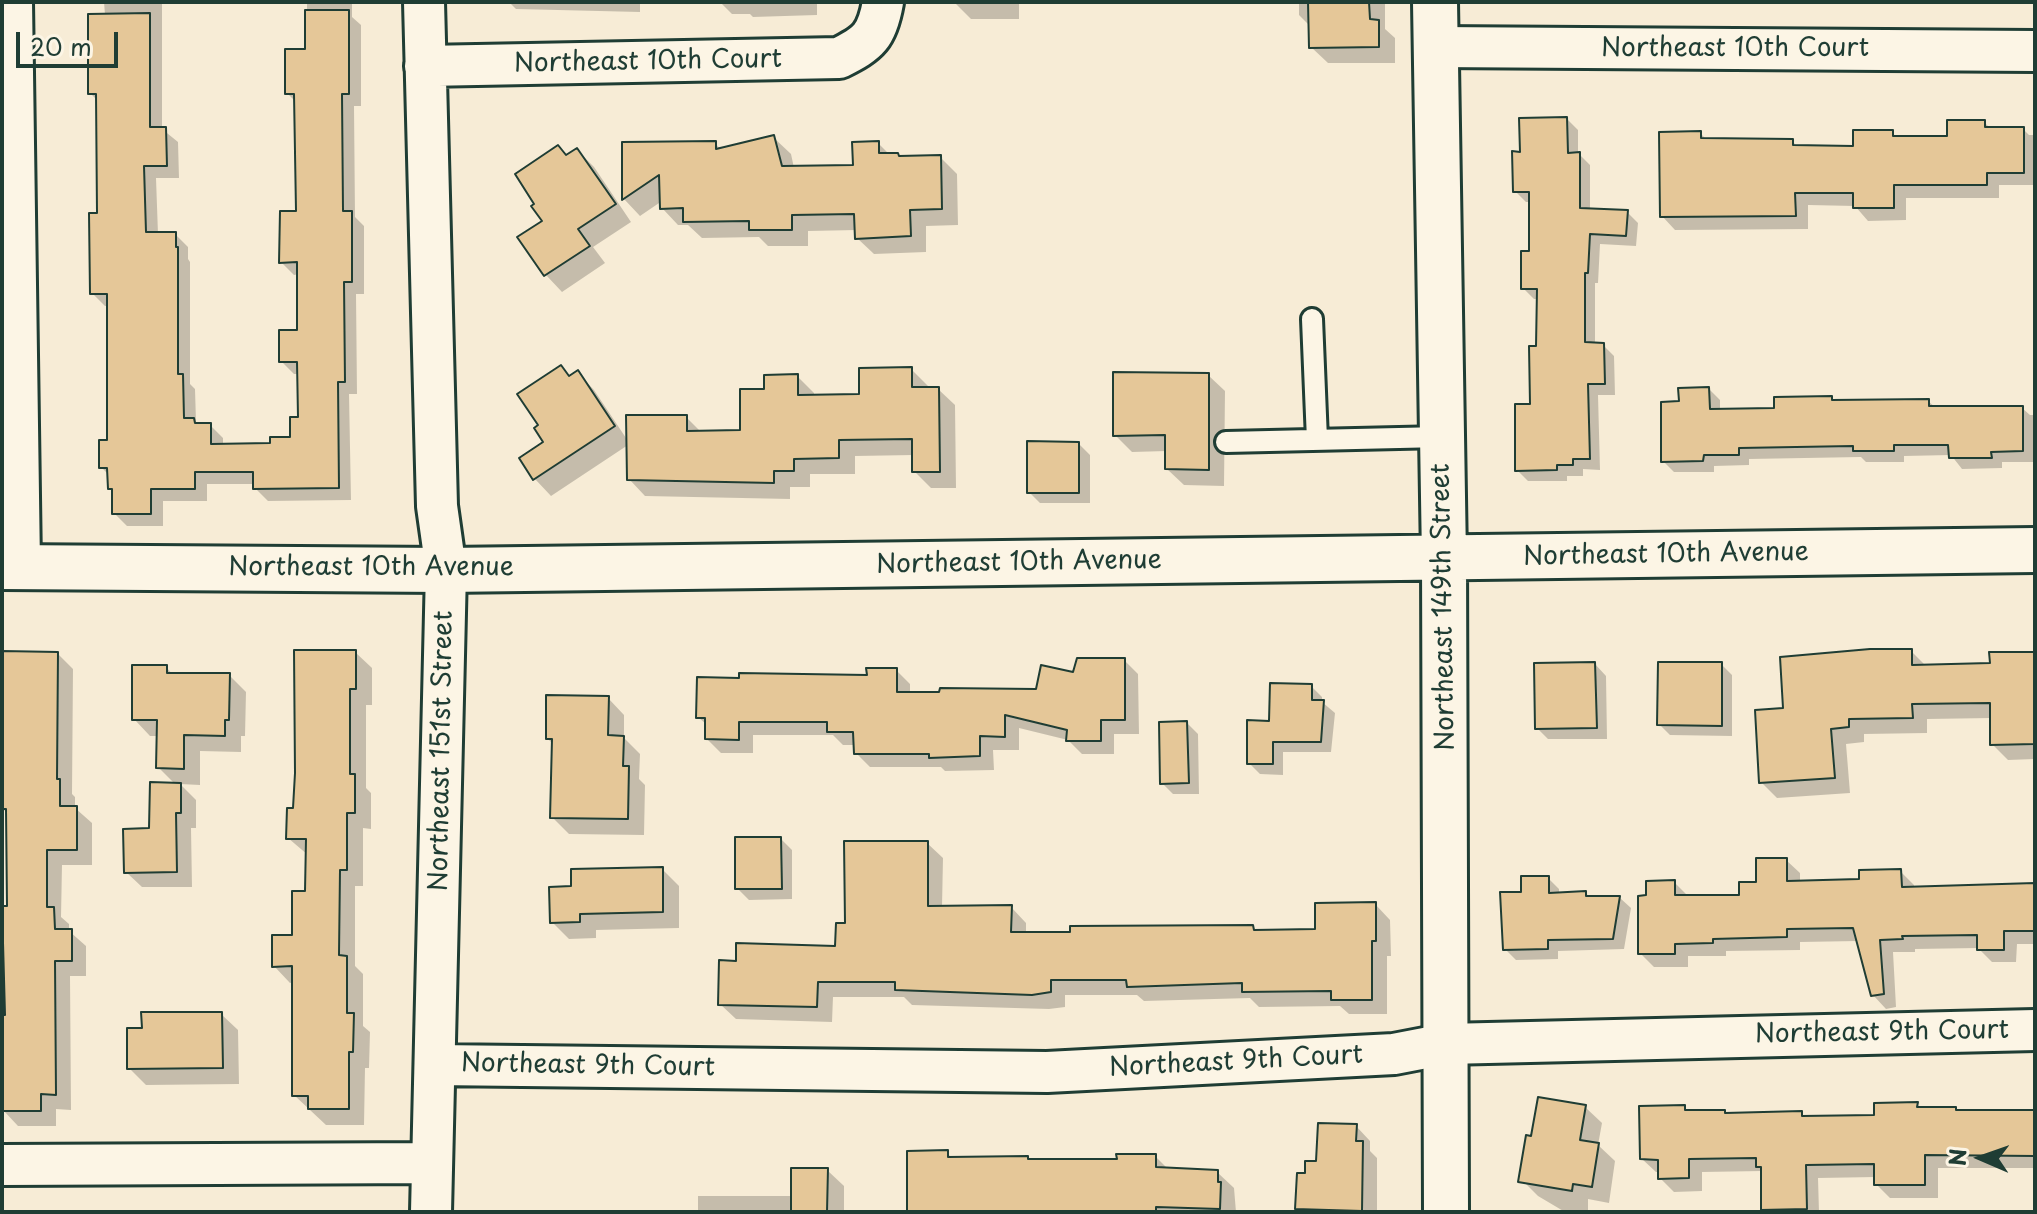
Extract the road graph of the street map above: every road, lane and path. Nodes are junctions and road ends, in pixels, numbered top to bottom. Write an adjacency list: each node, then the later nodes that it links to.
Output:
1 (12, 2): 8 (street)
2 (424, 2): 7 (street, Northeast 151st Street)
3 (883, 2): 7 (street, Northeast 10th Court)
4 (1435, 2): 5 (street, Northeast 149th Street)
5 (1435, 47): 6 (street, Northeast 10th Court); 10 (street, Northeast 149th Street)
6 (2035, 51)
7 (425, 66): 16 (street, Northeast 151st Street)
8 (8, 169): 15 (street)
9 (1312, 319): 11 (lane)
10 (1442, 437): 11 (lane); 14 (street, Northeast 149th Street)
11 (1317, 440): 12 (lane)
12 (1226, 442)
13 (2035, 550): 14 (street, Northeast 10th Avenue)
14 (1444, 558): 16 (street, Northeast 10th Avenue); 18 (street, Northeast 149th Street)
15 (11, 566): 16 (street, Northeast 10th Avenue)
16 (446, 570): 19 (street, Northeast 151st Street)
17 (2035, 1030): 18 (street, Northeast 9th Court)
18 (1446, 1044): 19 (street, Northeast 9th Court); 23 (street, Northeast 149th Street)
19 (435, 1065): 20 (street, Northeast 151st Street)
20 (431, 1163): 21 (street); 22 (street, Northeast 151st Street)
21 (2, 1165)
22 (431, 1212)
23 (1446, 1212)

